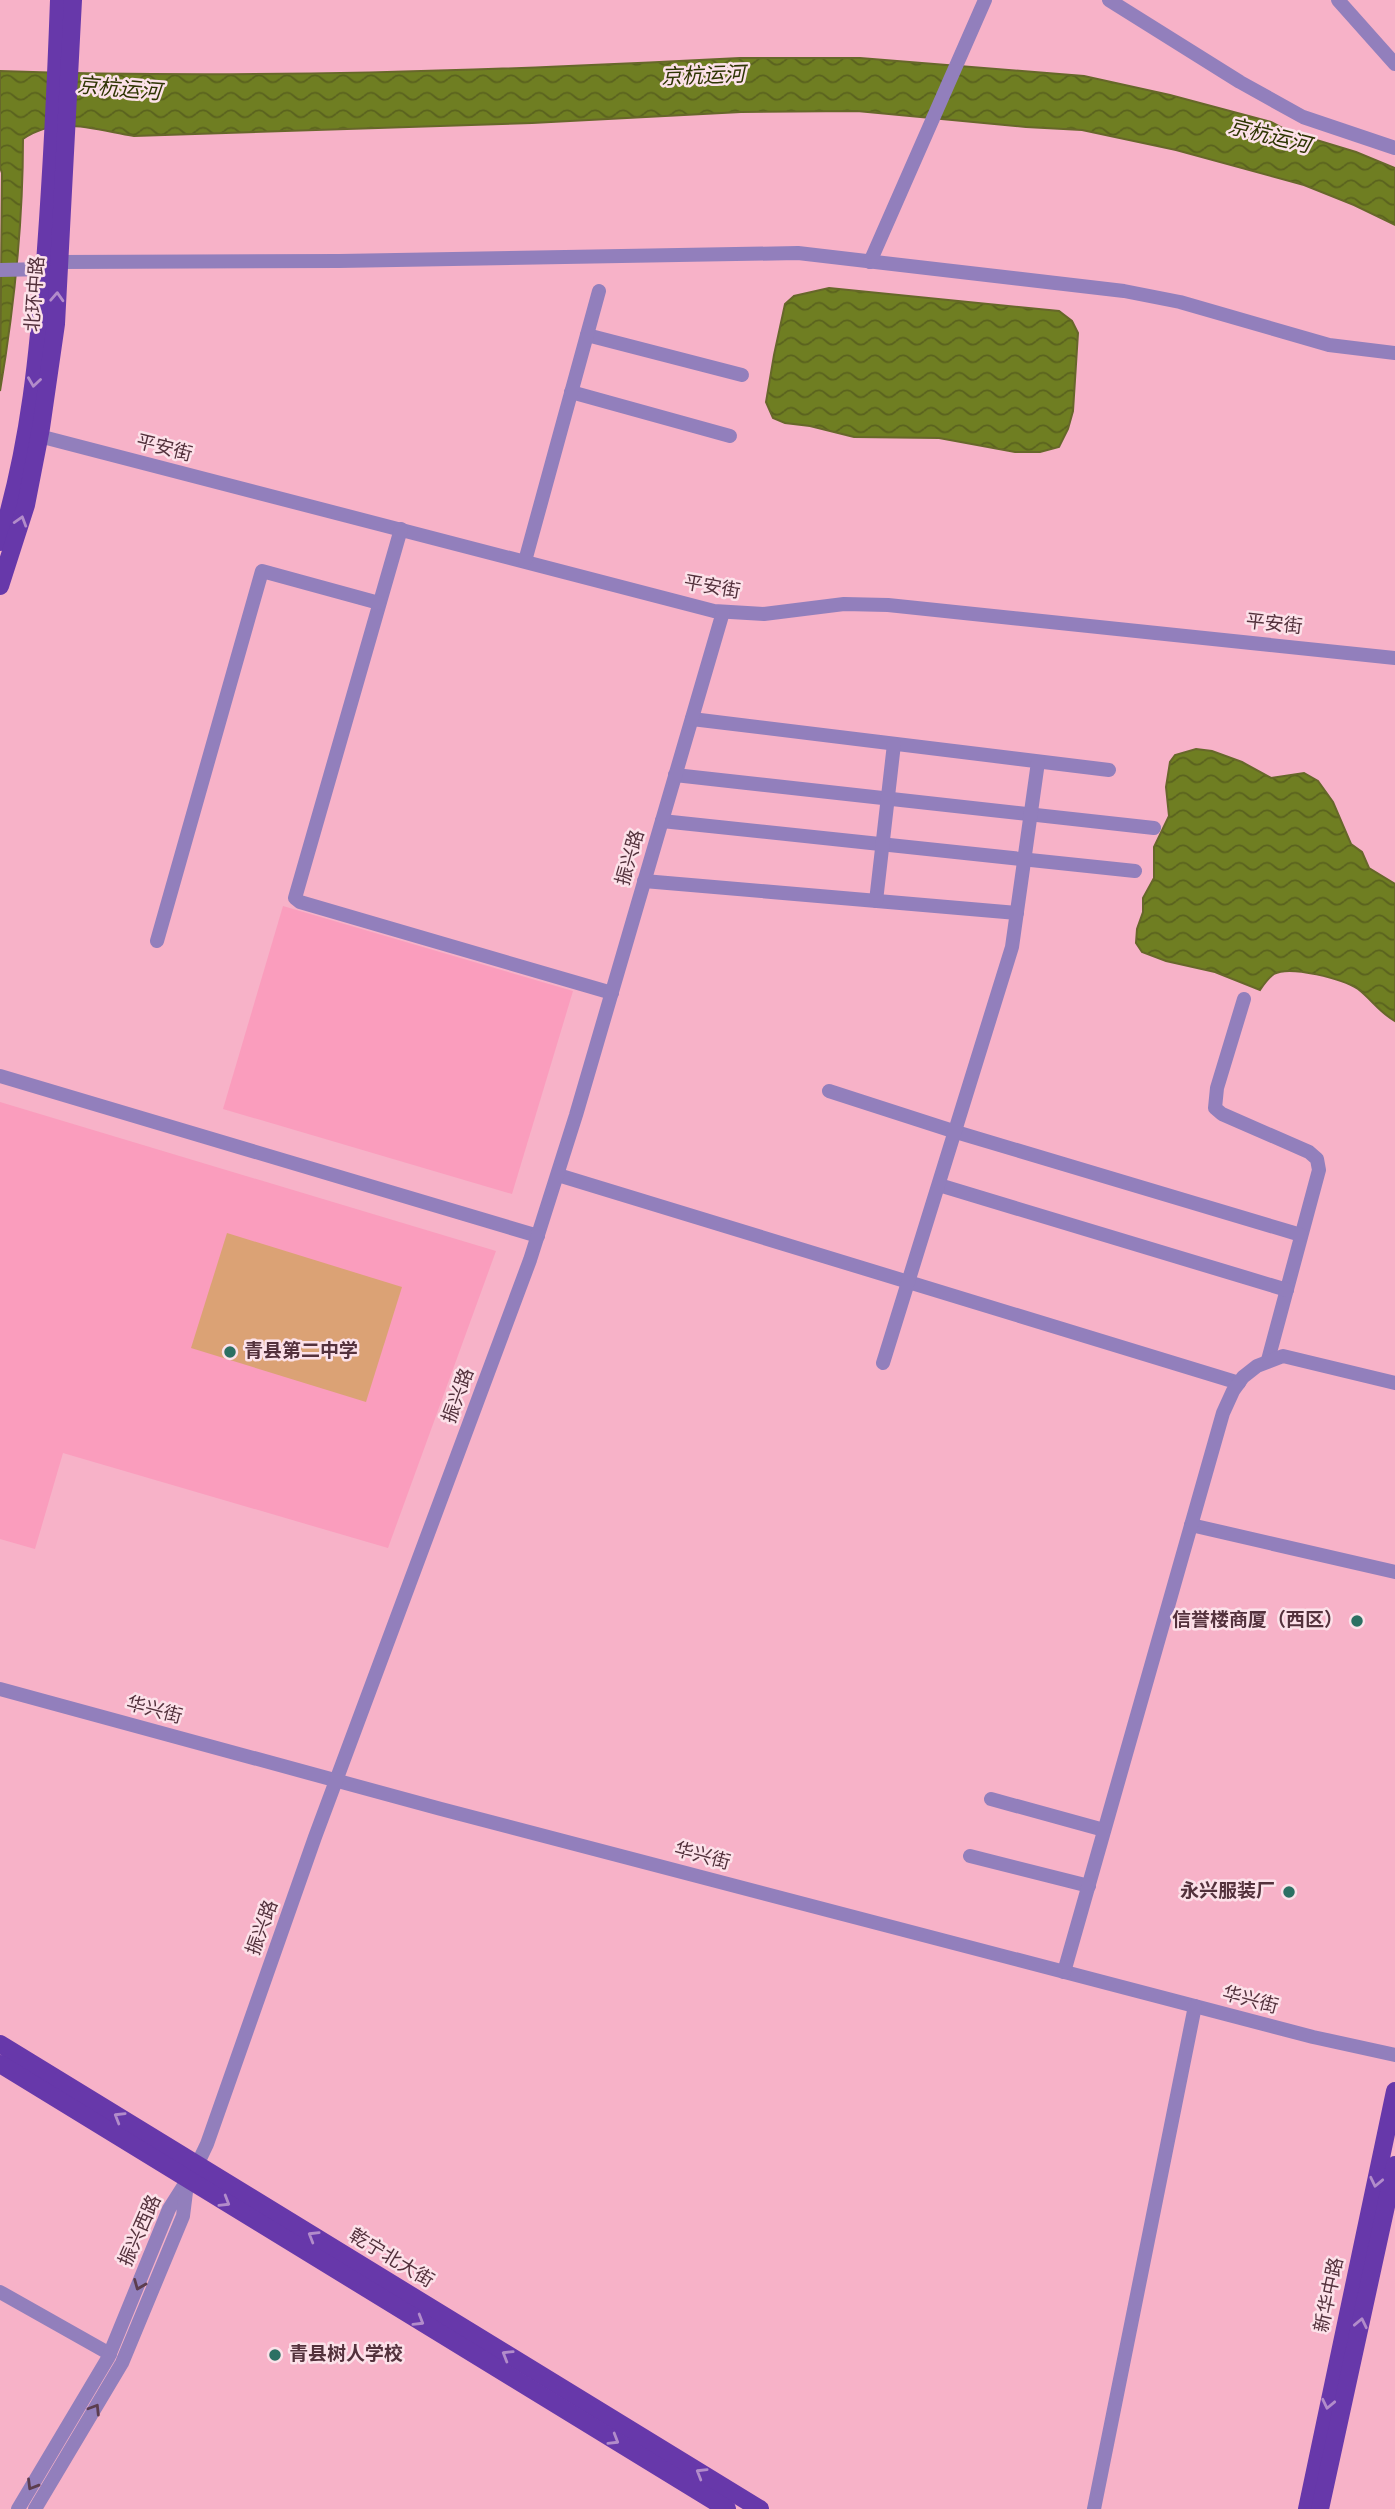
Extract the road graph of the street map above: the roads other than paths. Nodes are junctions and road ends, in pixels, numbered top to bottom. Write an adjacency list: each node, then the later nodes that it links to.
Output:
1 (59, 0): 6 (main road, 北环中路)
2 (73, 0): 6 (main road, 北环中路)
3 (985, 0): 9 (street)
4 (1109, 0): 8 (street)
5 (1338, 0): 7 (street)
6 (64, 54): 10 (main road, 北环中路)
7 (1395, 64)
8 (1395, 148)
9 (870, 262): 10 (street); 14 (street)
10 (52, 265): 11 (street); 17 (main road, 北环中路, one-way to 10); 20 (main road, 北环中路, one-way to 20)
11 (0, 270)
12 (599, 291): 13 (street)
13 (587, 335): 15 (street); 16 (street)
14 (1395, 354)
15 (742, 375)
16 (571, 392): 18 (street); 21 (street)
17 (39, 436): 19 (street, 平安街); 22 (main road, 北环中路, one-way to 17)
18 (730, 436)
19 (401, 529): 21 (street, 平安街); 23 (street)
20 (0, 542)
21 (525, 561): 24 (street, 平安街)
22 (0, 586)
23 (379, 603): 41 (street); 42 (street)
24 (723, 612): 25 (street, 平安街); 26 (street, 振兴路)
25 (1395, 658)
26 (692, 719): 27 (street); 30 (street, 振兴路)
27 (894, 744): 28 (street); 31 (street)
28 (1038, 762): 29 (street); 32 (street)
29 (1109, 770)
30 (675, 775): 31 (street); 33 (street, 振兴路)
31 (888, 799): 32 (street); 35 (street)
32 (1031, 815): 34 (street); 36 (street)
33 (662, 821): 35 (street); 38 (street, 振兴路)
34 (1154, 828)
35 (882, 844): 36 (street); 39 (street)
36 (1025, 859): 37 (street); 40 (street)
37 (1135, 871)
38 (644, 881): 39 (street); 42 (street, 振兴路)
39 (876, 901): 40 (street)
40 (1017, 913): 46 (street)
41 (157, 941)
42 (612, 993): 47 (street, 振兴路)
43 (1244, 999): 50 (street)
44 (0, 1076): 49 (street)
45 (829, 1091): 46 (street)
46 (956, 1132): 48 (street); 50 (street)
47 (558, 1175): 49 (street, 振兴路); 51 (street)
48 (939, 1185): 51 (street); 52 (street)
49 (538, 1236): 60 (street, 振兴路)
50 (1301, 1236): 52 (street)
51 (908, 1284): 54 (street); 55 (street)
52 (1287, 1290): 53 (street)
53 (1268, 1360): 55 (street); 56 (street)
54 (883, 1363)
55 (1239, 1383): 57 (street)
56 (1395, 1383)
57 (1191, 1525): 58 (street); 62 (street)
58 (1395, 1572)
59 (0, 1689): 60 (street, 华兴街)
60 (336, 1780): 65 (street, 华兴街); 72 (street, 振兴路)
61 (991, 1799): 62 (street)
62 (1104, 1830): 64 (street)
63 (970, 1856): 64 (street)
64 (1088, 1886): 65 (street)
65 (1064, 1972): 66 (street, 华兴街)
66 (1195, 2006): 68 (street, 华兴街); 79 (street)
67 (0, 2044): 72 (main road, 乾宁北大街, one-way to 67)
68 (1395, 2055)
69 (0, 2064): 72 (main road, 乾宁北大街)
70 (1395, 2091): 80 (main road, 新华中路, one-way to 80)
71 (1395, 2165): 81 (main road, 新华中路, one-way to 71)
72 (193, 2172): 74 (street, 振兴西路, one-way to 74); 76 (street, 振兴西路, one-way to 72); 77 (main road, 乾宁北大街, one-way to 77); 78 (main road, 乾宁北大街, one-way to 72)
73 (0, 2292): 74 (street)
74 (110, 2354): 75 (street, 振兴西路, one-way to 75)
75 (18, 2509)
76 (34, 2509)
77 (727, 2509)
78 (760, 2509)
79 (1094, 2509)
80 (1307, 2509)
81 (1320, 2509)

